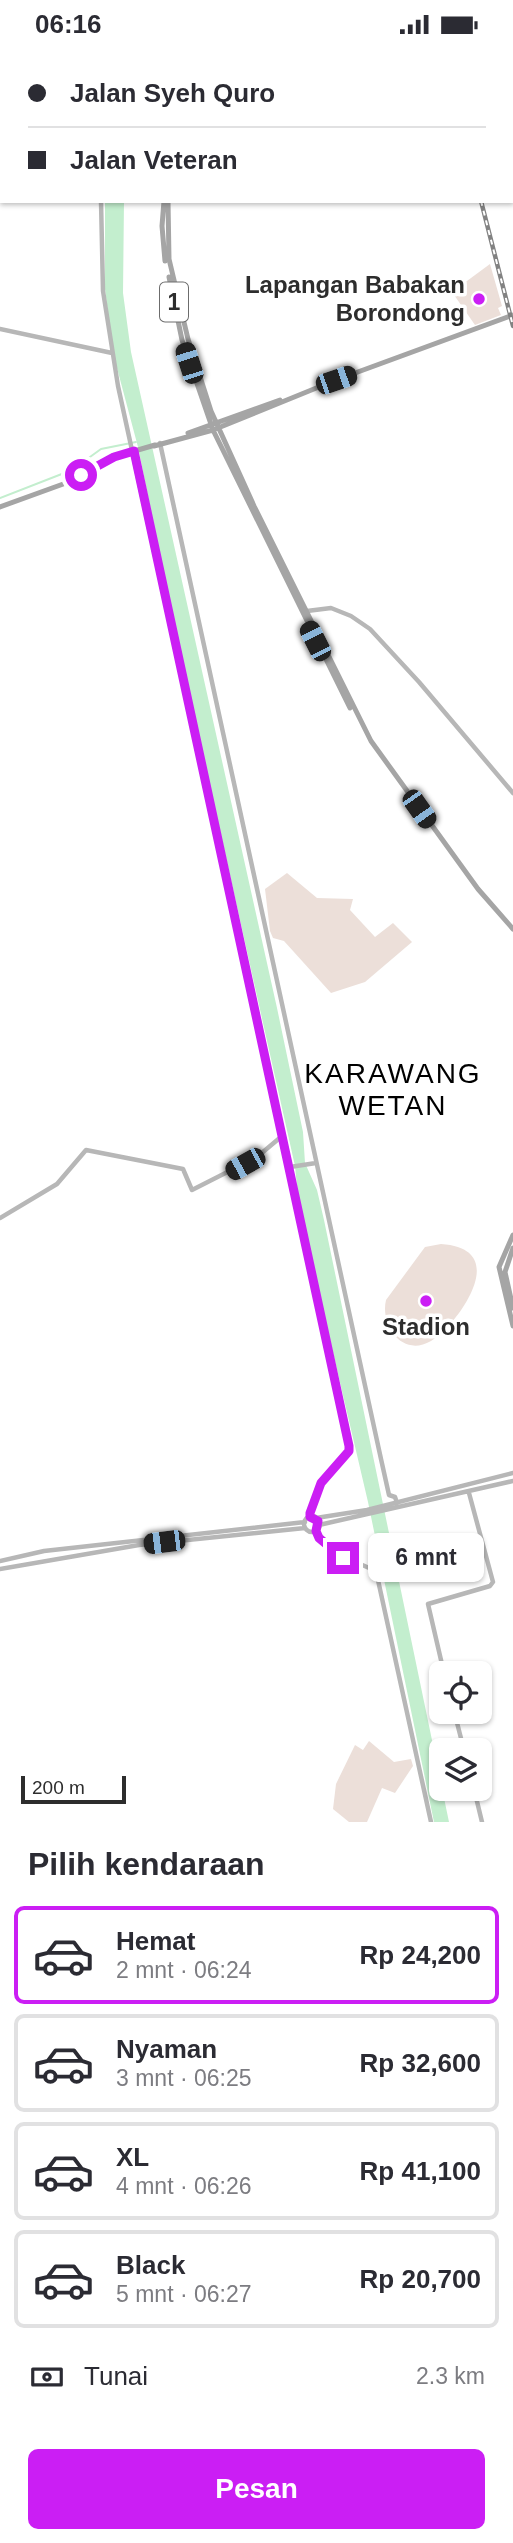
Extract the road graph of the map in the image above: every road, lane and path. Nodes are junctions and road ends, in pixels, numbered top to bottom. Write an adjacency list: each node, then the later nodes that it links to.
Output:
1 (101, 203): 5 (street)
2 (166, 205): 6 (main road, 1)
3 (513, 315): 6 (main road)
4 (0, 329): 5 (street)
5 (112, 353): 8 (street)
6 (215, 427): 7 (main road); 10 (main road, 1); 11 (main road, 1)
7 (156, 445): 8 (main road); 15 (street)
8 (135, 451): 9 (main road); 14 (street)
9 (0, 507)
10 (306, 612): 11 (main road, 1); 12 (street)
11 (357, 716): 13 (main road, 1)
12 (513, 793)
13 (513, 929)
14 (282, 1136): 16 (street); 17 (street)
15 (316, 1163): 16 (street); 27 (street)
16 (291, 1167): 31 (street)
17 (0, 1218)
18 (513, 1235): 21 (main road)
19 (513, 1248): 20 (main road)
20 (513, 1308)
21 (513, 1326)
22 (513, 1473): 23 (street)
23 (506, 1475): 24 (street); 26 (street)
24 (511, 1481): 25 (street)
25 (469, 1493): 28 (street); 36 (street)
26 (424, 1495): 27 (street); 28 (street)
27 (397, 1503): 29 (street)
28 (425, 1503): 29 (street)
29 (388, 1508): 30 (street)
30 (367, 1513): 31 (street); 33 (street)
31 (313, 1518): 32 (street); 33 (street)
32 (305, 1525): 33 (street); 34 (street); 35 (street)
33 (317, 1528): 38 (street)
34 (0, 1561)
35 (0, 1569)
36 (441, 1661)
37 (477, 1801): 39 (street)
38 (431, 1822)
39 (482, 1822)

